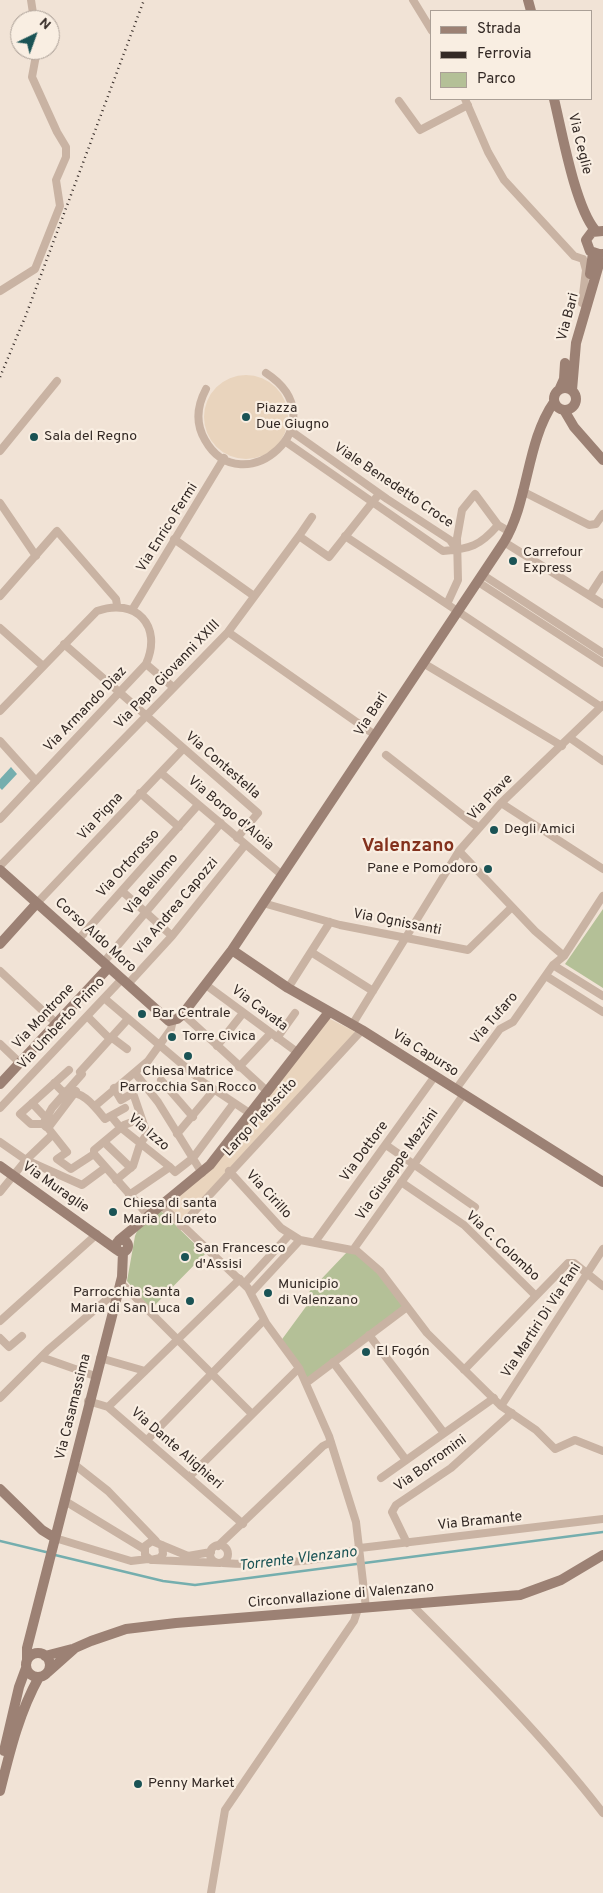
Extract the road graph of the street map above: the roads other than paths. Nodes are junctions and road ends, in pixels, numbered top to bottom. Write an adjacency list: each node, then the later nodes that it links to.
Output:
1 (413, 0): 2 (street)
2 (430, 28)
3 (34, 60): 11 (street)
4 (554, 100): 7 (street, Via Ceglie)
5 (399, 101): 6 (street)
6 (467, 102): 10 (street)
7 (579, 196): 8 (street, Via Ceglie); 9 (street, Via Ceglie)
8 (601, 230): 9 (street)
9 (586, 240): 10 (street, Via Ceglie)
10 (595, 254): 14 (street, Via Bari); 16 (street, Via Bari)
11 (0, 290)
12 (266, 373): 19 (street)
13 (57, 381): 21 (street)
14 (560, 388): 16 (street); 18 (street)
15 (206, 389): 23 (street)
16 (572, 390): 17 (street)
17 (576, 401): 18 (street); 22 (street)
18 (559, 407): 24 (street); 25 (street, Via Bari)
19 (291, 431): 20 (street); 26 (street, Viale Benedetto Croce)
20 (286, 442): 23 (street); 28 (street, Viale Benedetto Croce)
21 (0, 451)
22 (603, 452)
23 (224, 458): 35 (street, Via Enrico Fermi)
24 (603, 460)
25 (522, 491): 29 (street); 32 (street, Via Bari)
26 (379, 494): 28 (street); 37 (street, Viale Benedetto Croce)
27 (0, 502): 38 (street)
28 (372, 502): 34 (street); 37 (street, Viale Benedetto Croce)
29 (603, 514)
30 (312, 517): 33 (street, Via Papa Giovanni XXIII)
31 (498, 525): 32 (street); 37 (street); 37 (street)
32 (510, 532): 36 (street, Via Bari)
33 (299, 536): 34 (street); 43 (street, Via Papa Giovanni XXIII)
34 (345, 536): 44 (street)
35 (174, 539): 43 (street); 47 (street, Via Enrico Fermi)
36 (504, 542): 40 (street, Via Bari); 41 (street)
37 (457, 550): 44 (street)
38 (36, 556): 42 (street); 46 (street)
39 (603, 575): 41 (street)
40 (481, 579): 48 (street, Via Bari); 52 (street); 54 (street)
41 (590, 595): 45 (street)
42 (0, 596)
43 (254, 596): 50 (street, Via Papa Giovanni XXIII)
44 (448, 604): 48 (street)
45 (603, 604)
46 (117, 605): 47 (street); 51 (street)
47 (132, 610): 55 (street, Via Armando Diaz)
48 (458, 611): 53 (street, Via Bari); 59 (street)
49 (0, 628): 56 (street)
50 (228, 632): 57 (street, Via Papa Giovanni XXIII); 62 (street)
51 (64, 644): 56 (street); 58 (street)
52 (603, 653)
53 (423, 663): 62 (street, Via Bari); 65 (street)
54 (603, 663)
55 (146, 664): 57 (street); 58 (street, Via Armando Diaz)
56 (43, 666): 60 (street)
57 (173, 687): 61 (street, Via Papa Giovanni XXIII)
58 (120, 692): 61 (street, Via Contestella); 70 (street, Via Armando Diaz)
59 (602, 706): 63 (street, Via Piave)
60 (0, 711)
61 (146, 716): 66 (street, Via Contestella); 81 (street, Via Papa Giovanni XXIII)
62 (375, 735): 83 (street, Via Bari)
63 (570, 738): 65 (street, Via Piave); 68 (street)
64 (0, 741): 70 (street)
65 (562, 746): 72 (street, Via Piave)
66 (183, 749): 69 (street, Via Pigna); 78 (street, Via Contestella)
67 (386, 755): 77 (street)
68 (603, 761)
69 (161, 773): 71 (street, Via Pigna); 73 (street, Via Borgo d'Aloia)
70 (36, 781): 74 (street, Via Armando Diaz)
71 (140, 793): 76 (street); 86 (street, Via Pigna)
72 (501, 803): 77 (street, Via Piave); 82 (street)
73 (198, 805): 75 (street, Via Borgo d'Aloia); 76 (street, Via Ortorosso)
74 (0, 820)
75 (220, 823): 78 (street, Via Borgo d'Aloia); 89 (street, Via Bellomo)
76 (179, 827): 84 (street, Via Ortorosso)
77 (478, 828): 80 (street, Via Piave)
78 (237, 838): 79 (street, Via Borgo d'Aloia)
79 (245, 844): 83 (street, Via Borgo d'Aloia); 91 (street, Via Andrea Capozzi)
80 (459, 851): 88 (street); 92 (street, Via Piave)
81 (0, 868): 86 (street, Corso Aldo Moro)
82 (603, 869)
83 (282, 875): 87 (street, Via Bari)
84 (122, 891): 89 (street); 93 (street, Via Ortorosso)
85 (603, 896): 97 (street, Via Tufaro)
86 (37, 903): 93 (street, Corso Aldo Moro); 94 (street)
87 (263, 903): 90 (street, Via Ognissanti); 95 (street, Via Bari)
88 (512, 908): 92 (street, Via Ognissanti); 97 (street)
89 (144, 912): 91 (street); 99 (street, Via Bellomo)
90 (330, 922): 92 (street, Via Ognissanti); 96 (street)
91 (172, 936): 103 (street, Via Andrea Capozzi)
92 (407, 937): 107 (street, Via Piave)
93 (78, 940): 99 (street, Corso Aldo Moro)
94 (0, 944)
95 (232, 950): 104 (street, Via Bari); 105 (street, Via Capurso)
96 (311, 952): 105 (street); 107 (street)
97 (564, 956): 98 (street, Via Tufaro)
98 (554, 965): 101 (street, Via Tufaro); 102 (street)
99 (105, 966): 103 (street, Corso Aldo Moro); 118 (street, Via Montrone)
100 (0, 971): 118 (street)
101 (546, 976): 106 (street); 142 (street, Via Tufaro)
102 (573, 977): 106 (street); 108 (street)
103 (125, 982): 109 (street, Via Umberto Primo); 117 (street, Corso Aldo Moro)
104 (206, 985): 112 (street, Via Cavata); 114 (street, Via Bari)
105 (288, 988): 110 (street, Via Capurso)
106 (566, 989): 111 (street)
107 (373, 991): 119 (street, Via Piave)
108 (603, 996)
109 (104, 998): 115 (street, Via Umberto Primo); 116 (street)
110 (329, 1012): 119 (street, Via Capurso); 127 (street, Largo Plebiscito)
111 (603, 1012)
112 (243, 1013): 121 (street, Via Cavata); 125 (street)
113 (295, 1013): 121 (street)
114 (183, 1014): 117 (street, Via Bari); 125 (street)
115 (87, 1016): 122 (street); 147 (street, Via Umberto Primo)
116 (128, 1019): 122 (street); 124 (street)
117 (172, 1020): 124 (street)
118 (56, 1023): 128 (street, Via Montrone)
119 (352, 1025): 120 (street, Via Capurso)
120 (362, 1030): 132 (street, Via Capurso); 168 (street, Largo Plebiscito)
121 (274, 1036): 127 (street, Via Cavata); 129 (street)
122 (110, 1038): 126 (street); 138 (street)
123 (0, 1044): 128 (street)
124 (158, 1045): 131 (street); 137 (street)
125 (217, 1046): 129 (street)
126 (127, 1049)
127 (297, 1052): 141 (street, Largo Plebiscito)
128 (20, 1063): 135 (street, Via Montrone)
129 (239, 1067): 141 (street)
130 (69, 1070): 134 (street)
131 (135, 1073): 136 (street); 143 (street)
132 (435, 1076): 142 (street, Via Capurso); 159 (street, Via Dottore)
133 (161, 1080): 140 (street)
134 (54, 1083): 138 (street); 145 (street)
135 (0, 1084)
136 (114, 1088): 146 (street); 152 (street)
137 (214, 1090): 144 (street); 151 (street)
138 (67, 1091): 139 (street); 153 (street)
139 (76, 1091): 146 (street); 153 (street)
140 (171, 1092): 143 (street); 151 (street)
141 (268, 1092): 149 (street, Largo Plebiscito)
142 (460, 1092): 163 (street, Via Giuseppe Mazzini); 173 (street, Via Capurso)
143 (158, 1102): 155 (street)
144 (234, 1103): 149 (street); 161 (street)
145 (32, 1104): 153 (street); 153 (street)
146 (95, 1106): 150 (street)
147 (0, 1108)
148 (125, 1108): 150 (street)
149 (251, 1114): 169 (street, Largo Plebiscito)
150 (111, 1116): 154 (street, Via Izzo)
151 (192, 1117): 155 (street)
152 (140, 1119): 154 (street); 158 (street)
153 (47, 1126): 160 (street); 162 (street)
154 (120, 1128): 157 (street); 158 (street, Via Izzo)
155 (177, 1134): 161 (street)
156 (0, 1142): 162 (street)
157 (104, 1142): 160 (street); 167 (street)
158 (140, 1144): 165 (street, Via Izzo); 167 (street)
159 (386, 1145): 163 (street); 183 (street, Via Dottore)
160 (94, 1154): 166 (street)
161 (193, 1158): 165 (street); 169 (street)
162 (26, 1160): 166 (street); 170 (street)
163 (413, 1164): 172 (street, Via Giuseppe Mazzini); 177 (street)
164 (0, 1166): 170 (street, Via Muraglie)
165 (170, 1167): 175 (street)
166 (105, 1168): 171 (street)
167 (131, 1168): 171 (street)
168 (229, 1171): 179 (street, Largo Plebiscito); 181 (street, Via Cirillo)
169 (202, 1173): 176 (street, Largo Plebiscito)
170 (14, 1176): 174 (street); 180 (street, Via Muraglie)
171 (116, 1180): 175 (street)
172 (401, 1182): 186 (street, Via Giuseppe Mazzini); 192 (street, Via C. Colombo)
173 (603, 1182)
174 (0, 1192)
175 (129, 1195): 178 (street)
176 (161, 1205): 178 (street, Largo Plebiscito); 179 (street)
177 (475, 1207)
178 (148, 1215): 184 (street, Largo Plebiscito)
179 (181, 1226): 188 (street)
180 (97, 1234): 184 (street, Via Muraglie); 195 (street)
181 (290, 1234): 182 (street, Via Cirillo); 188 (street)
182 (300, 1240): 183 (street); 191 (street)
183 (316, 1242): 186 (street)
184 (122, 1247): 189 (street)
185 (603, 1249): 187 (street, Via Martiri Di Via Fani)
186 (353, 1250): 193 (street)
187 (587, 1273): 190 (street); 192 (street); 212 (street, Via Martiri Di Via Fani)
188 (242, 1282): 191 (street); 199 (street)
189 (120, 1285): 199 (street); 200 (street); 201 (street, Via Casamassima)
190 (603, 1286)
191 (251, 1292): 194 (street)
192 (536, 1296): 204 (street)
193 (407, 1307): 196 (street); 204 (street)
194 (264, 1320): 203 (street); 206 (street)
195 (0, 1321)
196 (369, 1335): 202 (street); 216 (street)
197 (22, 1336): 198 (street)
198 (0, 1338)
199 (177, 1341): 205 (street); 206 (street)
200 (41, 1358): 207 (street); 209 (street)
201 (100, 1358): 205 (street); 207 (street, Via Casamassima)
202 (333, 1362): 208 (street); 220 (street)
203 (298, 1368): 208 (street); 214 (street)
204 (464, 1370): 210 (street)
205 (144, 1371): 213 (street)
206 (212, 1374): 214 (street); 217 (street)
207 (95, 1376): 211 (street, Via Casamassima)
208 (306, 1383): 218 (street)
209 (0, 1398)
210 (494, 1398): 212 (street); 216 (street)
211 (88, 1401): 213 (street, Via Dante Alighieri); 221 (street, Via Casamassima)
212 (501, 1406): 215 (street)
213 (108, 1407): 217 (street, Via Dante Alighieri)
214 (251, 1413): 222 (street)
215 (512, 1414): 219 (street); 230 (street, Via Borromini)
216 (444, 1433): 220 (street)
217 (147, 1440): 222 (street, Via Dante Alighieri)
218 (331, 1442): 227 (street); 233 (street)
219 (603, 1451)
220 (406, 1460): 223 (street)
221 (75, 1465): 225 (street, Via Casamassima); 229 (street)
222 (190, 1476): 227 (street, Via Dante Alighieri)
223 (381, 1478)
224 (0, 1489): 228 (street)
225 (65, 1501): 228 (street, Via Casamassima); 232 (street)
226 (603, 1519): 230 (street, Via Bramante)
227 (243, 1524): 231 (street)
228 (54, 1541): 236 (street, Via Bramante); 240 (street, Via Casamassima)
229 (159, 1543): 232 (street); 234 (street); 236 (street)
230 (407, 1543): 233 (street, Via Bramante)
231 (218, 1546): 234 (street); 237 (street)
232 (144, 1549): 236 (street)
233 (361, 1550): 237 (street, Via Bramante); 239 (street)
234 (211, 1552): 237 (street)
235 (603, 1554): 238 (street, Circonvallazione di Valenzano)
236 (151, 1559): 237 (street, Via Bramante)
237 (221, 1563)
238 (411, 1604): 239 (street, Circonvallazione di Valenzano); 248 (street)
239 (362, 1608): 241 (street, Circonvallazione di Valenzano); 249 (street)
240 (32, 1632): 242 (street); 243 (street)
241 (75, 1648): 242 (street, Circonvallazione di Valenzano); 244 (street)
242 (42, 1654): 243 (street); 244 (street)
243 (27, 1664): 244 (street); 245 (street)
244 (44, 1674): 247 (street)
245 (2, 1749): 246 (street)
246 (0, 1767)
247 (0, 1791)
248 (603, 1813)
249 (211, 1893)

